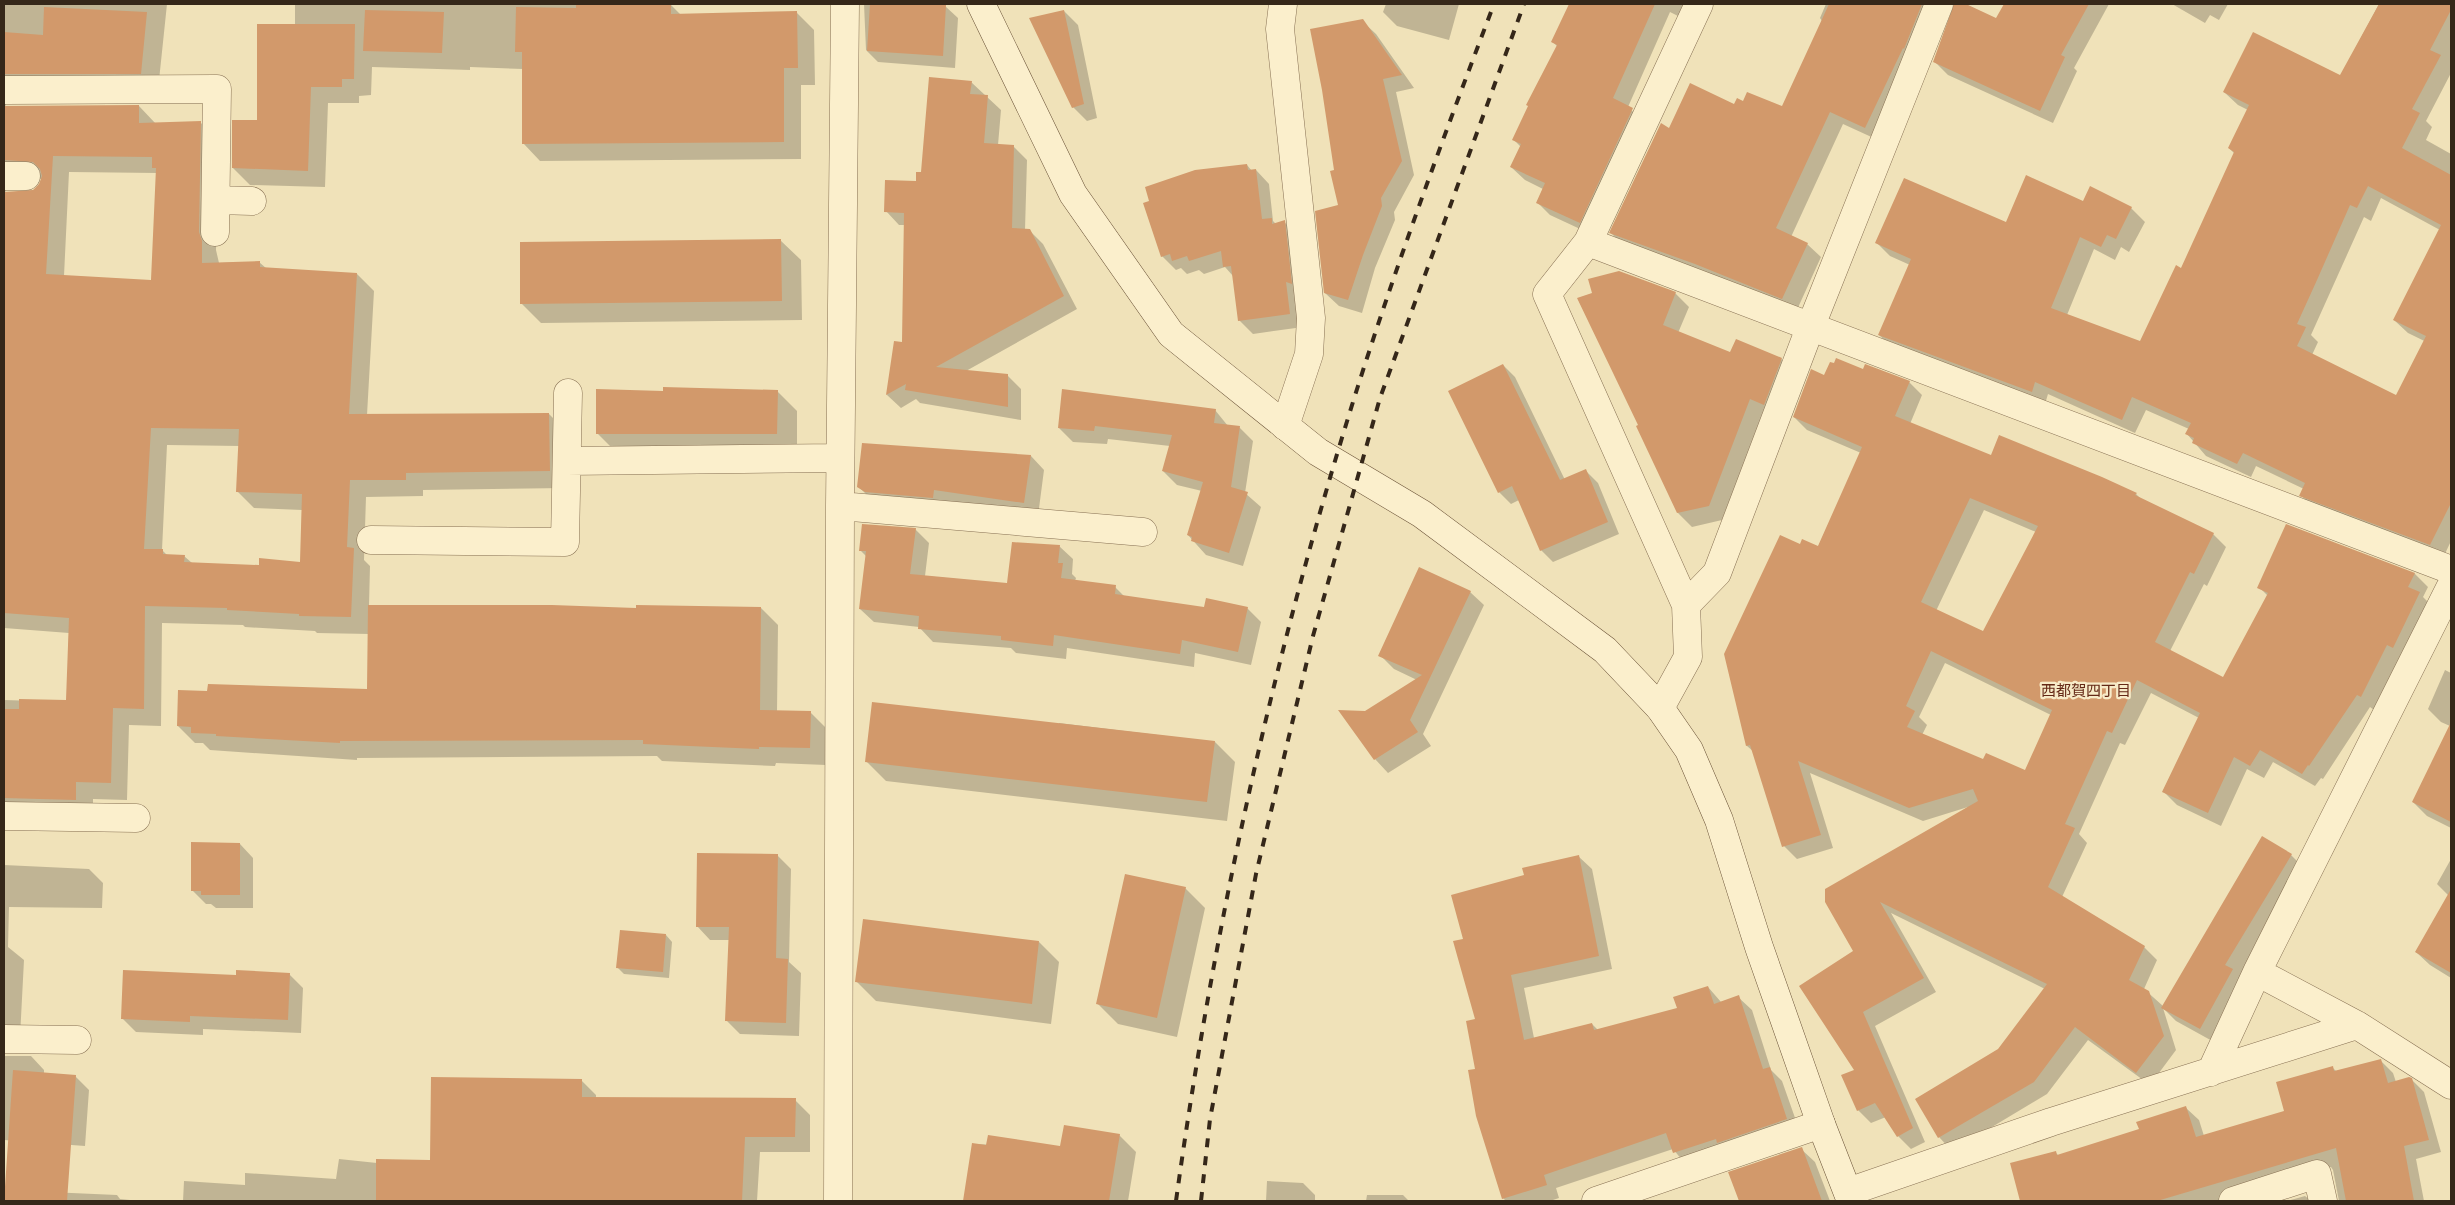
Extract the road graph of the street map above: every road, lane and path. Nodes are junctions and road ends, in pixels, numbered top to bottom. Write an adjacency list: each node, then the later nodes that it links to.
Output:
1 (845, 4): 14 (street)
2 (981, 4): 13 (street)
3 (1283, 4): 13 (street)
4 (1699, 4): 10 (street)
5 (1939, 4): 11 (street)
6 (4, 90): 7 (street)
7 (216, 200): 8 (street); 9 (street)
8 (252, 201)
9 (215, 232)
10 (1588, 242): 11 (street); 21 (street)
11 (1810, 328): 19 (street); 21 (street)
12 (568, 393): 15 (street)
13 (1285, 426): 22 (street)
14 (840, 458): 15 (street); 16 (street)
15 (567, 461): 18 (street)
16 (840, 506): 17 (street); 33 (street)
17 (1143, 532)
18 (371, 540)
19 (2451, 570)
20 (2451, 586): 25 (street)
21 (1686, 605): 22 (street)
22 (1660, 708): 31 (street)
23 (4, 816): 24 (street)
24 (136, 818)
25 (2257, 972): 26 (street); 29 (street)
26 (2357, 1025): 29 (street); 30 (street)
27 (4, 1039): 28 (street)
28 (77, 1040)
29 (2211, 1072): 32 (street)
30 (2448, 1075)
31 (1821, 1124): 32 (street); 34 (street)
32 (1850, 1197)
33 (838, 1201)
34 (1596, 1201)
35 (2233, 1201): 36 (street)
36 (2323, 1201)

